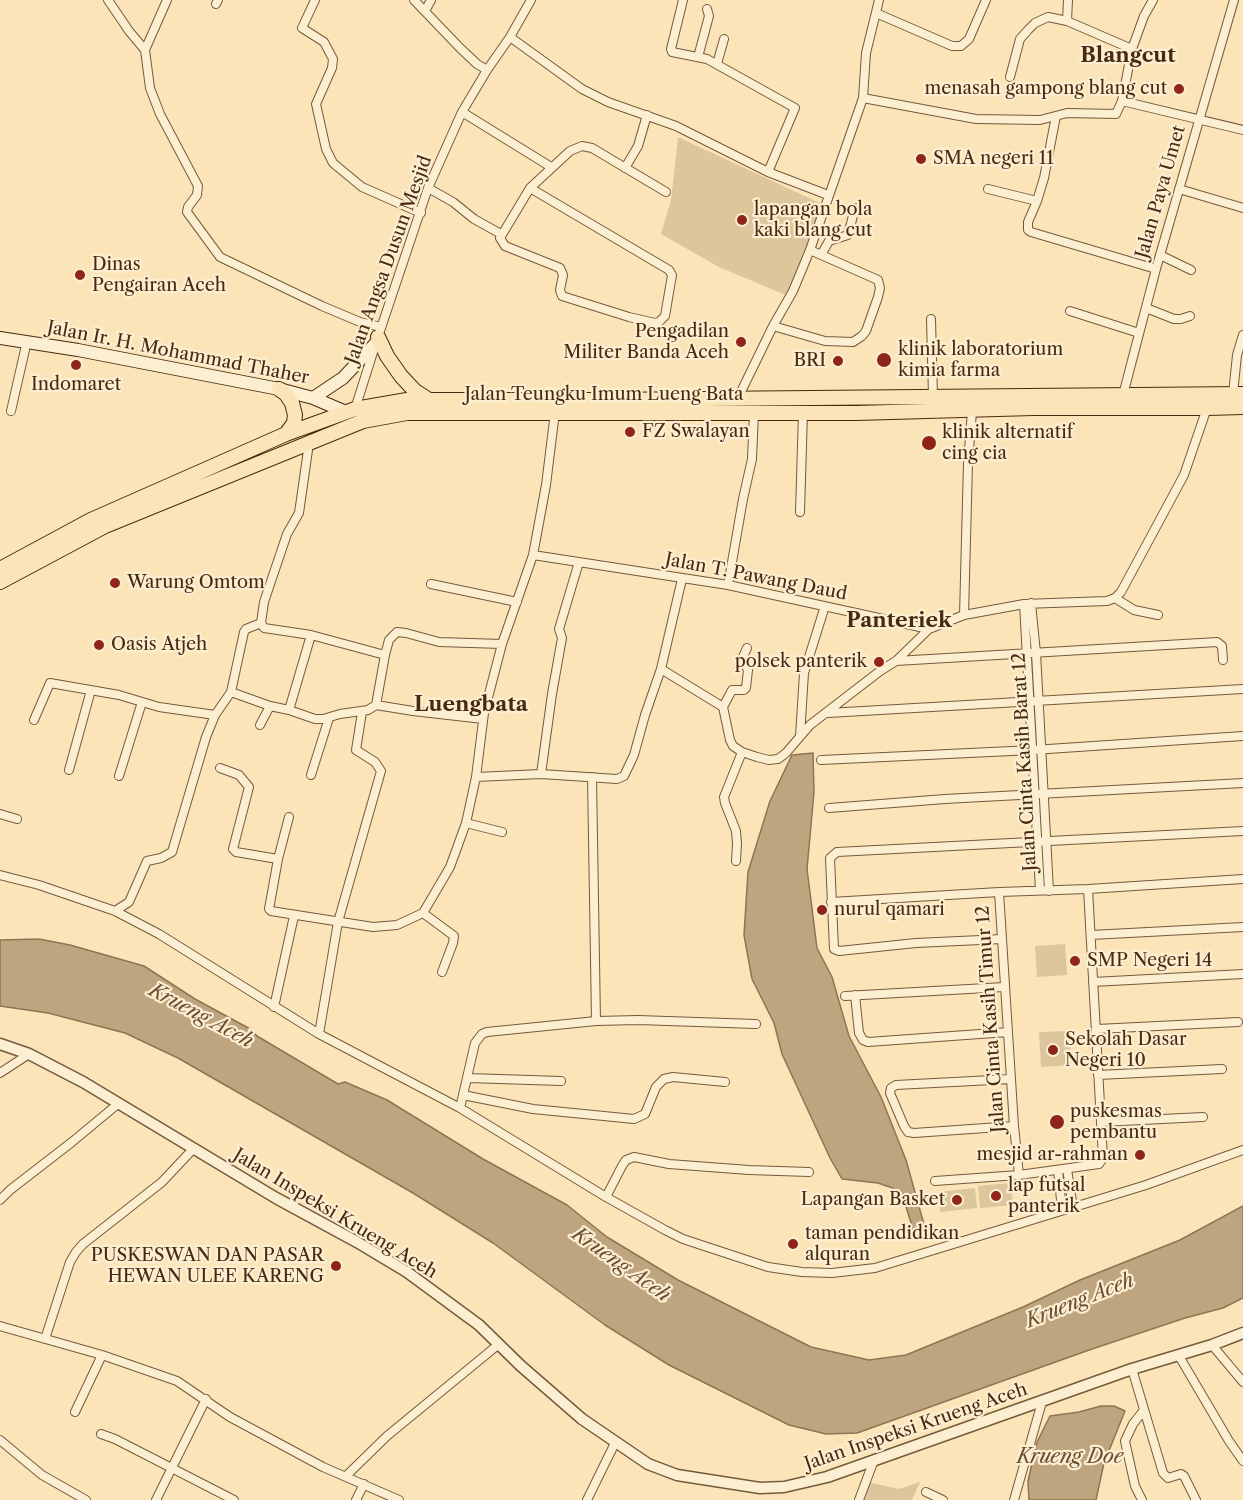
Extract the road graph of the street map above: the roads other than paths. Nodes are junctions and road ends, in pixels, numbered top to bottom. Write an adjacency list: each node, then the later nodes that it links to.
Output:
1 (108, 0): 20 (street)
2 (167, 0): 20 (street)
3 (315, 0): 44 (street)
4 (414, 0): 14 (street)
5 (431, 0): 14 (street)
6 (531, 0): 17 (street, Jalan Angsa Dusun Mesjid)
7 (683, 0): 21 (street)
8 (879, 0): 15 (street)
9 (986, 0): 15 (street)
10 (1068, 0): 16 (street)
11 (1153, 0): 19 (street)
12 (1234, 0): 30 (street, Jalan Paya Umet)
13 (707, 9): 21 (street)
14 (424, 11): 23 (street)
15 (876, 13): 25 (street)
16 (1067, 21): 19 (street); 24 (street)
17 (510, 37): 23 (street, Jalan Angsa Dusun Mesjid); 28 (street)
18 (724, 39): 22 (street)
19 (1132, 49): 26 (street)
20 (146, 50): 58 (street)
21 (698, 57): 22 (street)
22 (717, 64): 34 (street)
23 (486, 70): 27 (street, Jalan Angsa Dusun Mesjid)
24 (1010, 77)
25 (863, 98): 29 (street); 40 (street)
26 (1122, 101): 29 (street); 30 (street)
27 (462, 112): 32 (street); 35 (street, Jalan Angsa Dusun Mesjid)
28 (647, 115): 33 (street); 34 (street)
29 (1056, 116): 41 (street)
30 (1200, 119): 31 (street); 38 (street, Jalan Paya Umet)
31 (1243, 129)
32 (551, 167): 33 (street); 36 (street)
33 (625, 168): 39 (street)
34 (768, 172): 40 (street)
35 (428, 188): 44 (street, Jalan Angsa Dusun Mesjid); 45 (street)
36 (530, 188): 45 (street); 45 (street)
37 (988, 189): 41 (street)
38 (1179, 189): 43 (street); 48 (street, Jalan Paya Umet)
39 (666, 192)
40 (828, 195): 46 (street)
41 (1037, 201): 49 (street)
42 (855, 208): 47 (street)
43 (1243, 208)
44 (421, 213): 58 (street, Jalan Angsa Dusun Mesjid)
45 (501, 234)
46 (810, 250): 47 (street); 55 (street)
47 (821, 255): 55 (street)
48 (1160, 255): 49 (street, Jalan Paya Umet); 50 (street)
49 (1156, 269): 51 (street, Jalan Paya Umet)
50 (1191, 270)
51 (1146, 308): 53 (street); 56 (street, Jalan Paya Umet)
52 (1070, 310): 56 (street)
53 (1190, 316)
54 (931, 319): 64 (street)
55 (773, 326): 66 (street)
56 (1139, 333): 63 (street, Jalan Paya Umet)
57 (1243, 335): 62 (street)
58 (378, 336): 65 (main road); 67 (highway); 72 (street, Jalan Angsa Dusun Mesjid)
59 (0, 338): 60 (main road, Jalan Ir. H. Mohammad Thaher)
60 (27, 341): 61 (main road, Jalan Ir. H. Mohammad Thaher); 71 (street)
61 (279, 388): 65 (main road, Jalan Ir. H. Mohammad Thaher); 77 (highway)
62 (1238, 394): 63 (highway, Jalan Teungku Imum Lueng Bata)
63 (1123, 395): 64 (highway, Jalan Teungku Imum Lueng Bata)
64 (933, 397): 66 (highway, Jalan Teungku Imum Lueng Bata)
65 (313, 398): 72 (main road, Jalan Ir. H. Mohammad Thaher)
66 (738, 398): 68 (highway, Jalan Teungku Imum Lueng Bata)
67 (429, 400): 68 (highway, Jalan Teungku Imum Lueng Bata); 72 (highway, Jalan Teungku Imum Lueng Bata)
68 (596, 406): 74 (highway, Jalan Teungku Imum Lueng Bata); 75 (highway, Jalan Teungku Imum Lueng Bata)
69 (1243, 407): 70 (highway, Jalan Teungku Imum Lueng Bata)
70 (1207, 408): 73 (highway, Jalan Teungku Imum Lueng Bata); 88 (street)
71 (11, 411)
72 (350, 411): 77 (highway, Jalan Teungku Imum Lueng Bata)
73 (972, 411): 76 (highway, Jalan Teungku Imum Lueng Bata); 92 (street)
74 (555, 412): 78 (highway, Jalan Teungku Imum Lueng Bata); 81 (street)
75 (754, 412): 76 (highway, Jalan Teungku Imum Lueng Bata); 87 (street)
76 (803, 412): 80 (street)
77 (286, 434): 79 (highway, Jalan Teungku Imum Lueng Bata)
78 (309, 443): 79 (highway, Jalan Teungku Imum Lueng Bata); 94 (street)
79 (134, 508): 83 (highway, Jalan Teungku Imum Lueng Bata); 85 (highway, Jalan Teungku Imum Lueng Bata)
80 (800, 512)
81 (533, 555): 82 (street, Jalan T. Pawang Daud); 89 (street)
82 (579, 562): 84 (street, Jalan T. Pawang Daud); 127 (street)
83 (0, 569)
84 (682, 579): 87 (street, Jalan T. Pawang Daud); 103 (street)
85 (0, 582)
86 (431, 584): 89 (street)
87 (728, 585): 91 (street, Jalan T. Pawang Daud)
88 (1115, 598): 90 (street); 93 (street)
89 (517, 602): 97 (street)
90 (1028, 604): 92 (street); 99 (street, Jalan Cinta Kasih Barat 12)
91 (825, 606): 95 (street, Jalan T. Pawang Daud); 120 (street)
92 (964, 615): 95 (street)
93 (1158, 615)
94 (261, 623): 96 (street); 106 (street)
95 (929, 629): 102 (street)
96 (311, 635): 100 (street); 112 (street)
97 (502, 644): 100 (street); 117 (street)
98 (747, 648): 111 (street)
99 (1031, 653): 101 (street); 102 (street); 107 (street, Jalan Cinta Kasih Barat 12)
100 (385, 656): 109 (street)
101 (1223, 660)
102 (897, 661): 114 (street)
103 (661, 669): 111 (street); 131 (street)
104 (1242, 689): 107 (street)
105 (91, 690): 108 (street); 118 (street); 126 (street)
106 (231, 692): 110 (street); 115 (street)
107 (1034, 700): 114 (street); 122 (street, Jalan Cinta Kasih Barat 12)
108 (142, 702): 115 (street); 129 (street)
109 (376, 705): 113 (street); 117 (street)
110 (270, 706): 112 (street); 119 (street)
111 (723, 707): 123 (street)
112 (289, 710): 116 (street)
113 (362, 712): 116 (street); 153 (street)
114 (828, 712): 120 (street)
115 (215, 715): 150 (street)
116 (329, 718): 128 (street)
117 (483, 719): 130 (street)
118 (34, 720)
119 (260, 725)
120 (800, 736): 123 (street)
121 (1243, 736): 122 (street)
122 (1037, 750): 124 (street); 133 (street, Jalan Cinta Kasih Barat 12)
123 (742, 752): 143 (street)
124 (821, 760)
125 (220, 768): 142 (street)
126 (69, 770)
127 (541, 774): 130 (street); 131 (street)
128 (310, 775)
129 (119, 776)
130 (476, 777): 138 (street)
131 (592, 777): 162 (street)
132 (1243, 783): 133 (street)
133 (1039, 794): 134 (street); 141 (street, Jalan Cinta Kasih Barat 12)
134 (829, 808)
135 (0, 814): 137 (street)
136 (290, 817): 142 (street)
137 (17, 819)
138 (466, 823): 140 (street); 151 (street)
139 (1243, 831): 141 (street)
140 (502, 832)
141 (1042, 842): 147 (street, Jalan Cinta Kasih Barat 12); 149 (street)
142 (278, 859): 152 (street)
143 (736, 861)
144 (0, 874): 150 (street)
145 (1243, 879): 146 (street, Jalan Cinta Kasih Barat 12)
146 (1089, 889): 147 (street, Jalan Cinta Kasih Barat 12); 155 (street)
147 (1044, 890): 148 (street, Jalan Cinta Kasih Timur 12)
148 (999, 892): 149 (street); 156 (street, Jalan Cinta Kasih Timur 12)
149 (831, 902): 156 (street)
150 (115, 911): 161 (street)
151 (423, 913): 153 (street); 157 (street)
152 (294, 916): 153 (street); 161 (street)
153 (338, 922): 167 (street)
154 (1243, 927): 155 (street)
155 (1091, 935): 159 (street)
156 (1002, 939): 160 (street, Jalan Cinta Kasih Timur 12)
157 (442, 972)
158 (1243, 974): 159 (street)
159 (1094, 982): 165 (street)
160 (1004, 987): 166 (street, Jalan Cinta Kasih Timur 12); 166 (street)
161 (274, 1007): 167 (street)
162 (596, 1022): 164 (street); 173 (street)
163 (1238, 1022): 165 (street)
164 (756, 1024)
165 (1097, 1029): 172 (street)
166 (1008, 1032): 174 (street, Jalan Cinta Kasih Timur 12)
167 (319, 1034): 179 (street)
168 (0, 1044): 169 (street, Jalan Inspeksi Krueng Aceh)
169 (29, 1054): 171 (street); 178 (street, Jalan Inspeksi Krueng Aceh)
170 (1222, 1069): 172 (street)
171 (0, 1073)
172 (1098, 1075): 181 (street)
173 (468, 1078): 175 (street); 177 (street)
174 (1011, 1078): 182 (street, Jalan Cinta Kasih Timur 12); 182 (street)
175 (561, 1081)
176 (725, 1082): 177 (street)
177 (463, 1095): 179 (street)
178 (119, 1103): 183 (street, Jalan Inspeksi Krueng Aceh); 190 (street)
179 (460, 1108): 189 (street)
180 (1203, 1117): 181 (street)
181 (1101, 1122): 185 (street)
182 (1014, 1126): 187 (street, Jalan Cinta Kasih Timur 12)
183 (194, 1148): 195 (street); 196 (street, Jalan Inspeksi Krueng Aceh)
184 (1243, 1150): 191 (street)
185 (1063, 1169): 187 (street); 191 (street); 192 (street)
186 (809, 1172): 189 (street)
187 (1019, 1175): 188 (street)
188 (935, 1180)
189 (606, 1197): 192 (street)
190 (0, 1200)
191 (1073, 1208): 192 (street)
192 (1062, 1210)
193 (0, 1326): 195 (street)
194 (1243, 1333): 197 (street, Jalan Inspeksi Krueng Aceh)
195 (45, 1339): 198 (street)
196 (499, 1344): 208 (street, Jalan Inspeksi Krueng Aceh); 212 (street)
197 (1212, 1345): 199 (street, Jalan Inspeksi Krueng Aceh); 201 (street)
198 (102, 1355): 202 (street); 205 (street)
199 (1179, 1356): 200 (street, Jalan Inspeksi Krueng Aceh); 210 (street)
200 (1132, 1369): 203 (street, Jalan Inspeksi Krueng Aceh); 204 (street)
201 (1243, 1382)
202 (206, 1399): 211 (street); 212 (street)
203 (1042, 1402): 209 (street, Jalan Inspeksi Krueng Aceh); 223 (street)
204 (1144, 1410): 224 (street); 225 (street)
205 (75, 1412)
206 (100, 1434): 211 (street)
207 (0, 1440): 215 (street)
208 (615, 1443): 209 (street, Jalan Inspeksi Krueng Aceh); 220 (street)
209 (874, 1460): 221 (street)
210 (1243, 1461)
211 (171, 1468): 216 (street); 217 (street)
212 (346, 1476): 213 (street)
213 (364, 1484): 218 (street); 219 (street)
214 (927, 1492): 222 (street)
215 (86, 1500)
216 (156, 1500)
217 (234, 1500)
218 (356, 1500)
219 (399, 1500)
220 (587, 1500)
221 (859, 1500)
222 (944, 1500)
223 (1014, 1500)
224 (1142, 1500)
225 (1196, 1500)

